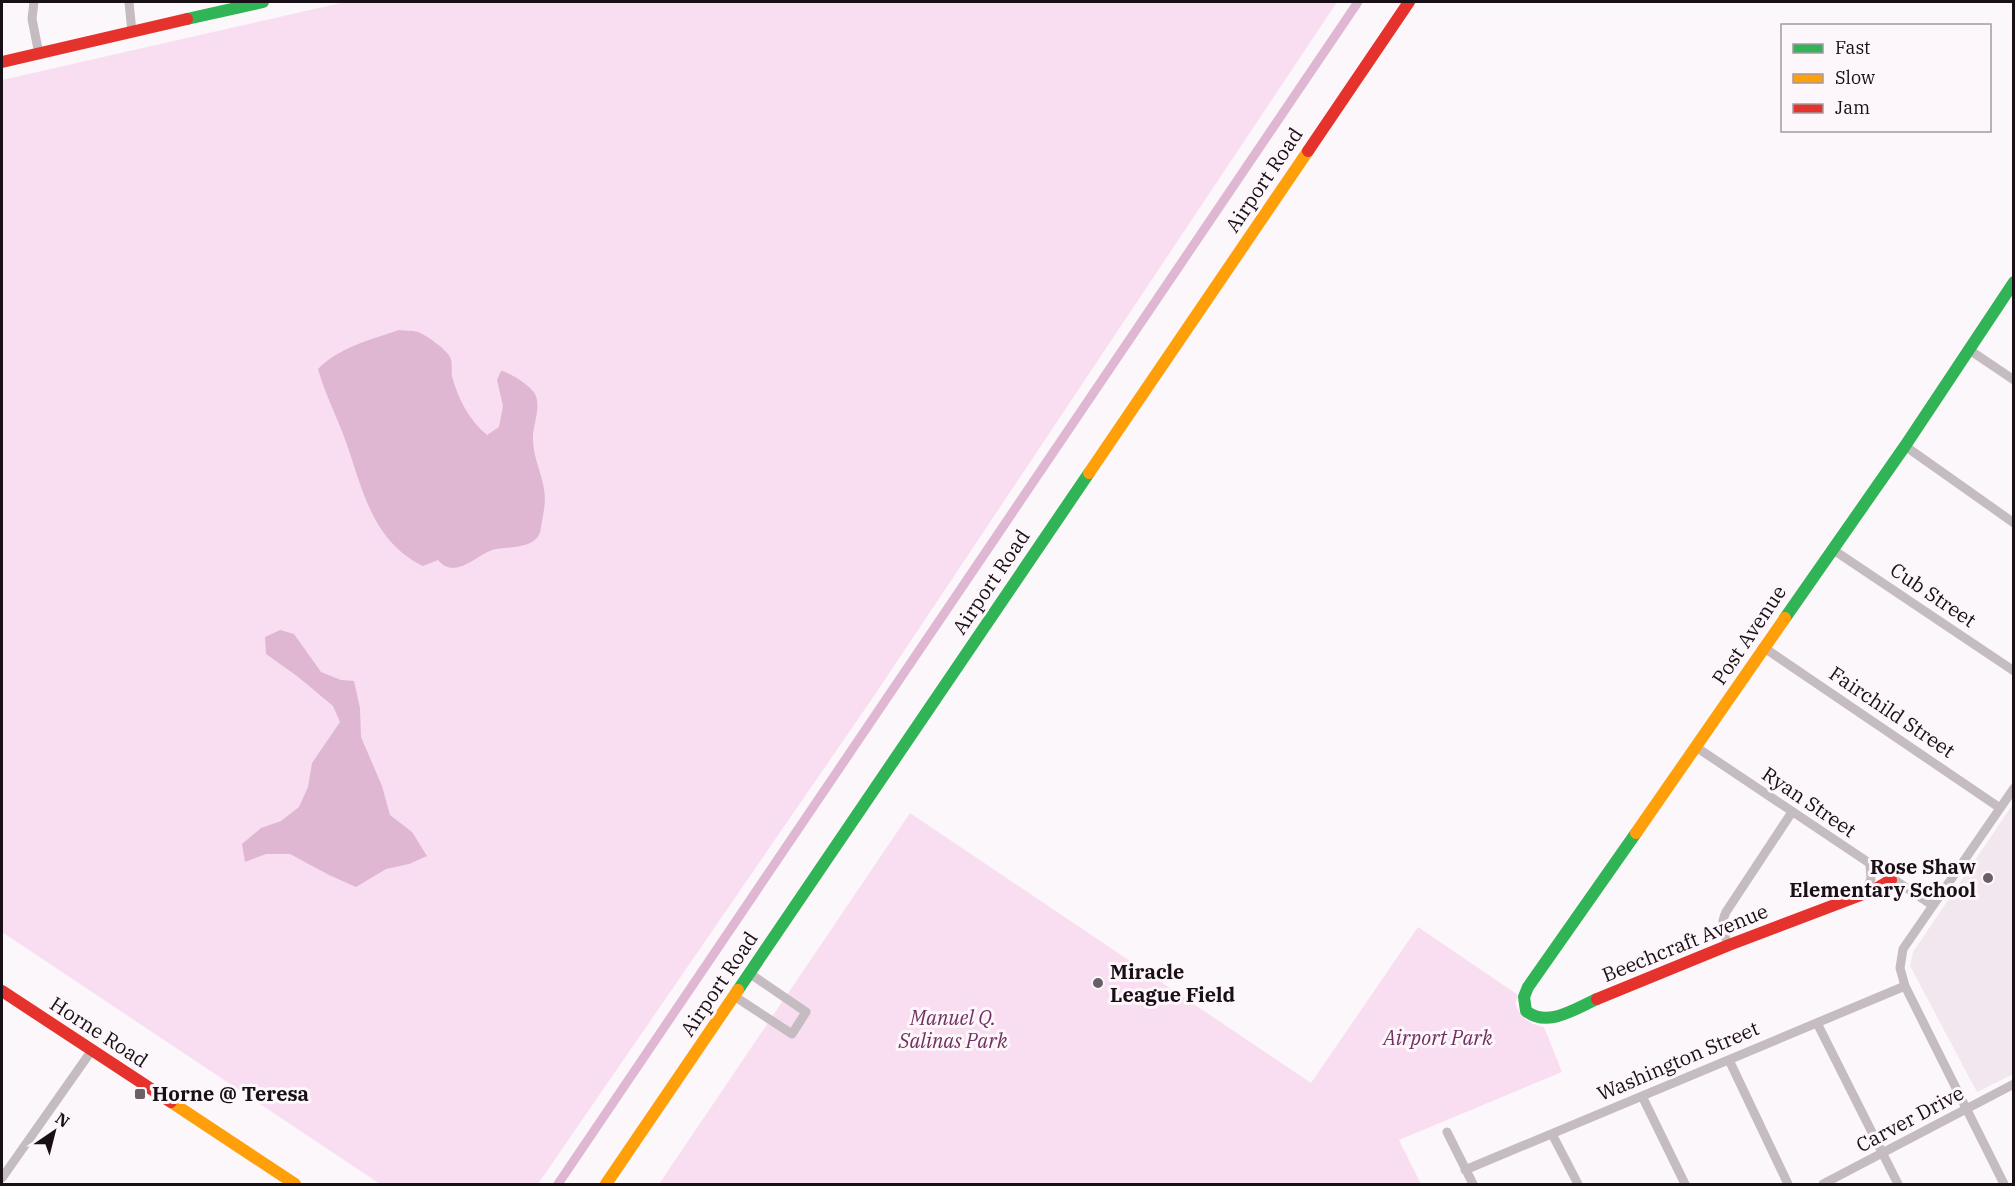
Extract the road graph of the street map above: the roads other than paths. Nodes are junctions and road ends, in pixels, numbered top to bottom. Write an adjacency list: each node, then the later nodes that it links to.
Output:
1 (34, 2): 6 (street)
2 (129, 2): 5 (street)
3 (263, 2): 5 (street)
4 (1409, 2): 25 (street, Airport Road)
5 (132, 32): 6 (street)
6 (39, 54): 7 (street)
7 (2, 62)
8 (2013, 282): 9 (street, Post Avenue)
9 (1968, 349): 10 (street); 11 (street, Post Avenue)
10 (2013, 380)
11 (1905, 446): 12 (street); 13 (street, Post Avenue)
12 (2013, 523)
13 (1832, 549): 14 (street, Post Avenue); 15 (street, Cub Street)
14 (1763, 647): 16 (street, Post Avenue); 18 (street, Fairchild Street)
15 (2013, 671)
16 (1696, 747): 19 (street, Ryan Street); 29 (street, Post Avenue)
17 (2013, 788): 18 (street)
18 (2000, 808): 23 (street)
19 (1792, 812): 20 (street, Ryan Street); 24 (street)
20 (1870, 865): 21 (street, Ryan Street); 22 (street)
21 (1892, 880): 22 (street, Beechcraft Avenue); 23 (street, Ryan Street)
22 (1864, 894): 24 (street, Beechcraft Avenue)
23 (1932, 905): 26 (street)
24 (1729, 945): 29 (street, Beechcraft Avenue)
25 (749, 974): 28 (street, Airport Road); 28 (street)
26 (1905, 986): 30 (street, Washington Street); 35 (street)
27 (2, 991): 31 (street, Horne Road)
28 (734, 996): 42 (street, Airport Road)
29 (1526, 1011)
30 (1817, 1023): 32 (street, Washington Street); 38 (street)
31 (92, 1050): 40 (street); 41 (street, Horne Road)
32 (1729, 1060): 34 (street, Washington Street); 46 (street)
33 (2013, 1084): 35 (street, Carver Drive)
34 (1642, 1096): 37 (street, Washington Street); 45 (street)
35 (1967, 1108): 38 (street, Carver Drive); 49 (street)
36 (1447, 1132): 39 (street)
37 (1552, 1134): 39 (street, Washington Street); 44 (street)
38 (1883, 1154): 47 (street, Carver Drive); 48 (street)
39 (1465, 1170): 43 (street)
40 (2, 1178)
41 (295, 1185)
42 (606, 1185)
43 (1473, 1185)
44 (1578, 1185)
45 (1685, 1185)
46 (1788, 1185)
47 (1823, 1185)
48 (1898, 1185)
49 (2004, 1185)

